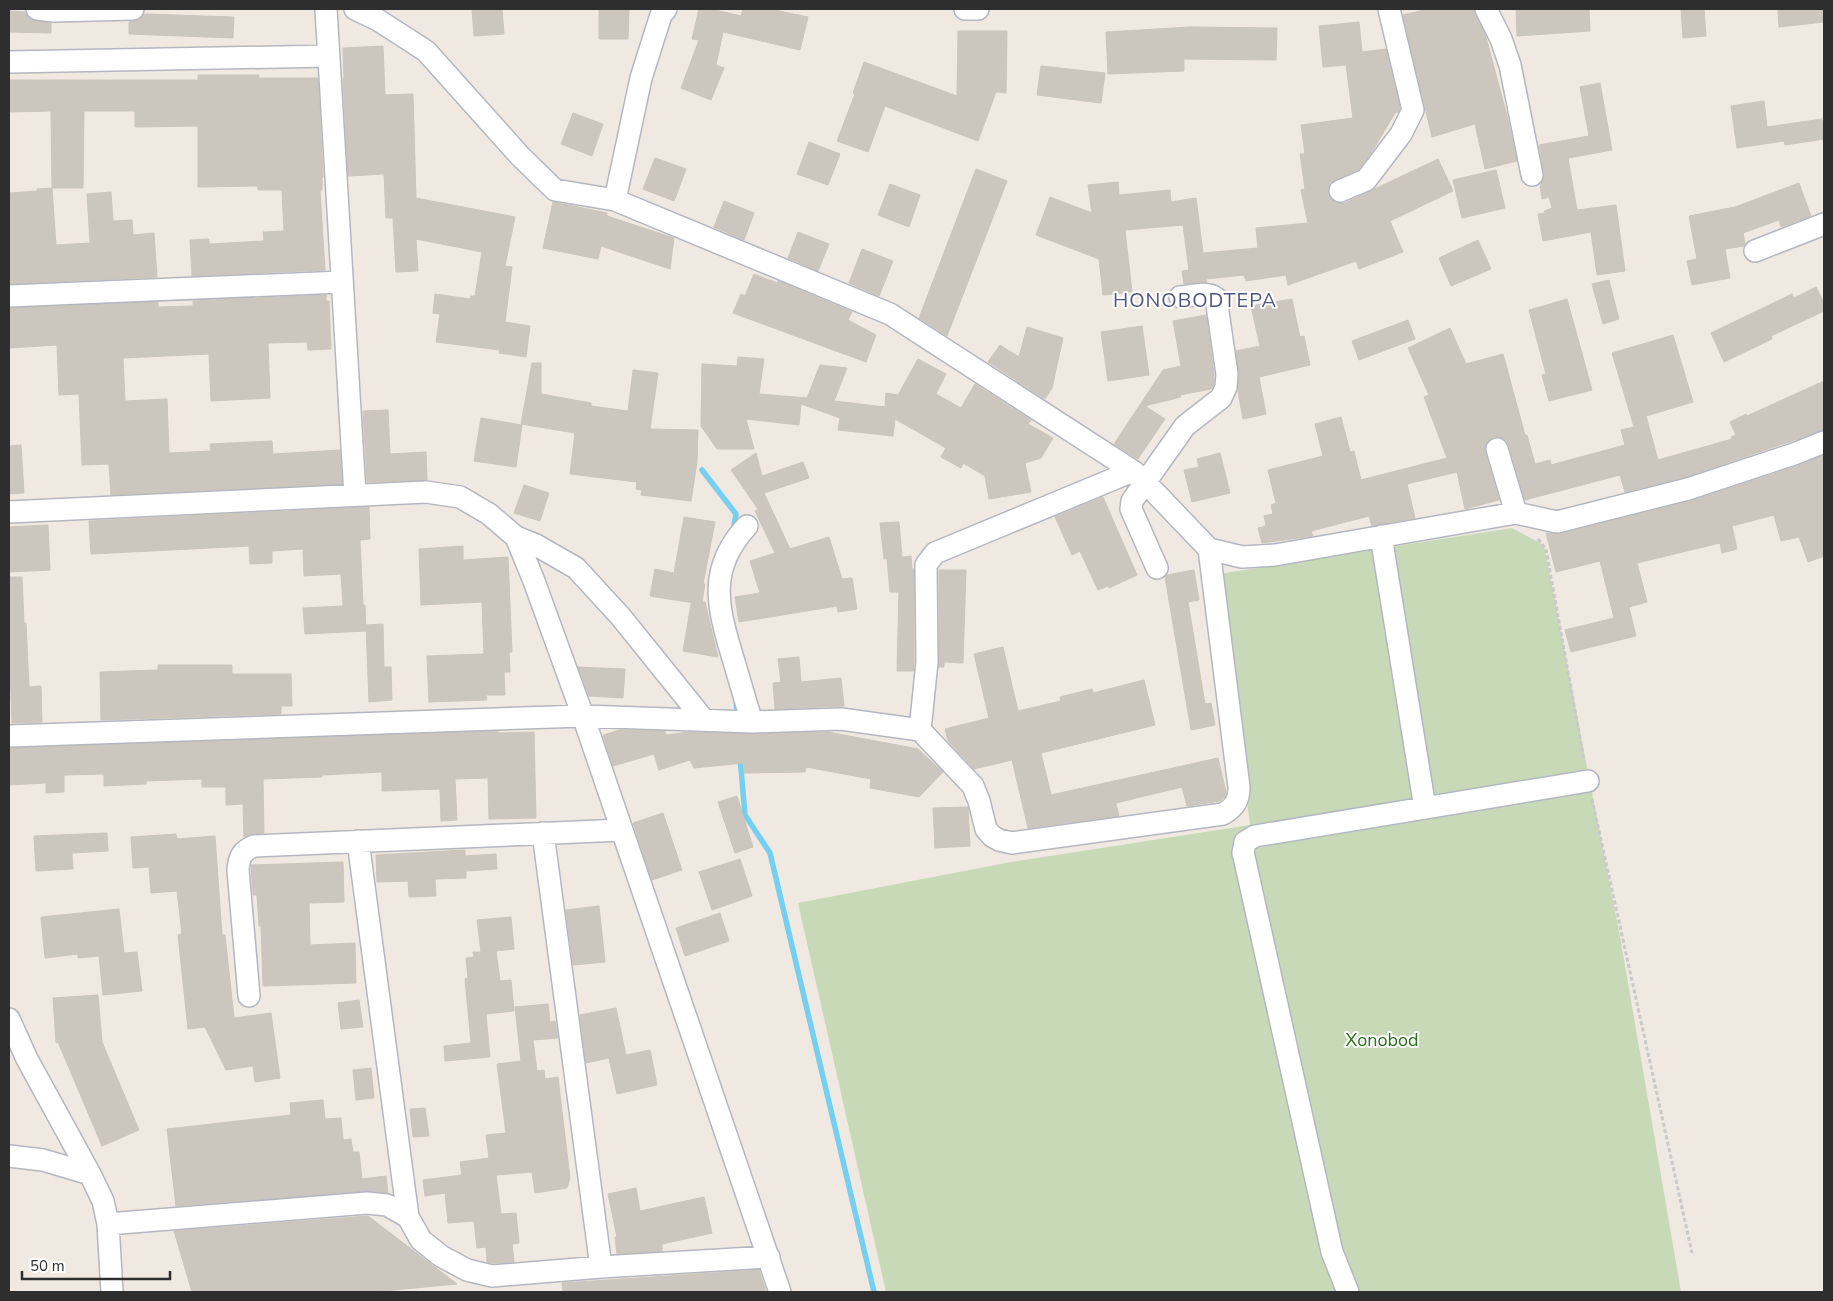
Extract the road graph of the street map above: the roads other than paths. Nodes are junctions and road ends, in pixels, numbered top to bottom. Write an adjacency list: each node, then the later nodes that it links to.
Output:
1 (37, 9): 2 (street)
2 (133, 9)
3 (326, 9): 10 (street)
4 (355, 9): 14 (street)
5 (666, 9): 14 (street)
6 (965, 9): 7 (street)
7 (978, 9)
8 (1389, 9): 13 (street)
9 (1486, 9): 12 (street)
10 (329, 56): 11 (street); 17 (street)
11 (9, 62)
12 (1532, 175)
13 (1340, 191)
14 (615, 200): 22 (street)
15 (1824, 224): 16 (street)
16 (1756, 251)
17 (342, 282): 18 (street); 23 (street)
18 (9, 296)
19 (1180, 297): 22 (street)
20 (1824, 442): 25 (street)
21 (1497, 449): 25 (street)
22 (1139, 476): 29 (street); 30 (street); 34 (street)
23 (355, 495): 24 (street); 28 (street)
24 (9, 512)
25 (1516, 513): 27 (street)
26 (747, 526): 33 (street)
27 (1381, 536): 29 (street); 37 (street)
28 (516, 537): 31 (street); 32 (street)
29 (1208, 550): 34 (street)
30 (1157, 568)
31 (583, 716): 32 (street); 35 (street); 38 (street)
32 (704, 720): 33 (street)
33 (742, 722): 34 (street)
34 (920, 730)
35 (9, 736)
36 (1588, 781): 37 (street)
37 (1425, 808): 51 (street)
38 (622, 830): 39 (street); 47 (street)
39 (543, 833): 40 (street); 48 (street)
40 (358, 841): 41 (street); 45 (street)
41 (249, 996)
42 (9, 1019): 44 (street)
43 (9, 1156): 44 (street)
44 (90, 1174): 46 (street)
45 (408, 1217): 46 (street); 48 (street)
46 (108, 1224): 49 (street)
47 (769, 1257): 48 (street); 50 (street)
48 (601, 1267)
49 (112, 1292)
50 (780, 1292)
51 (1348, 1292)

